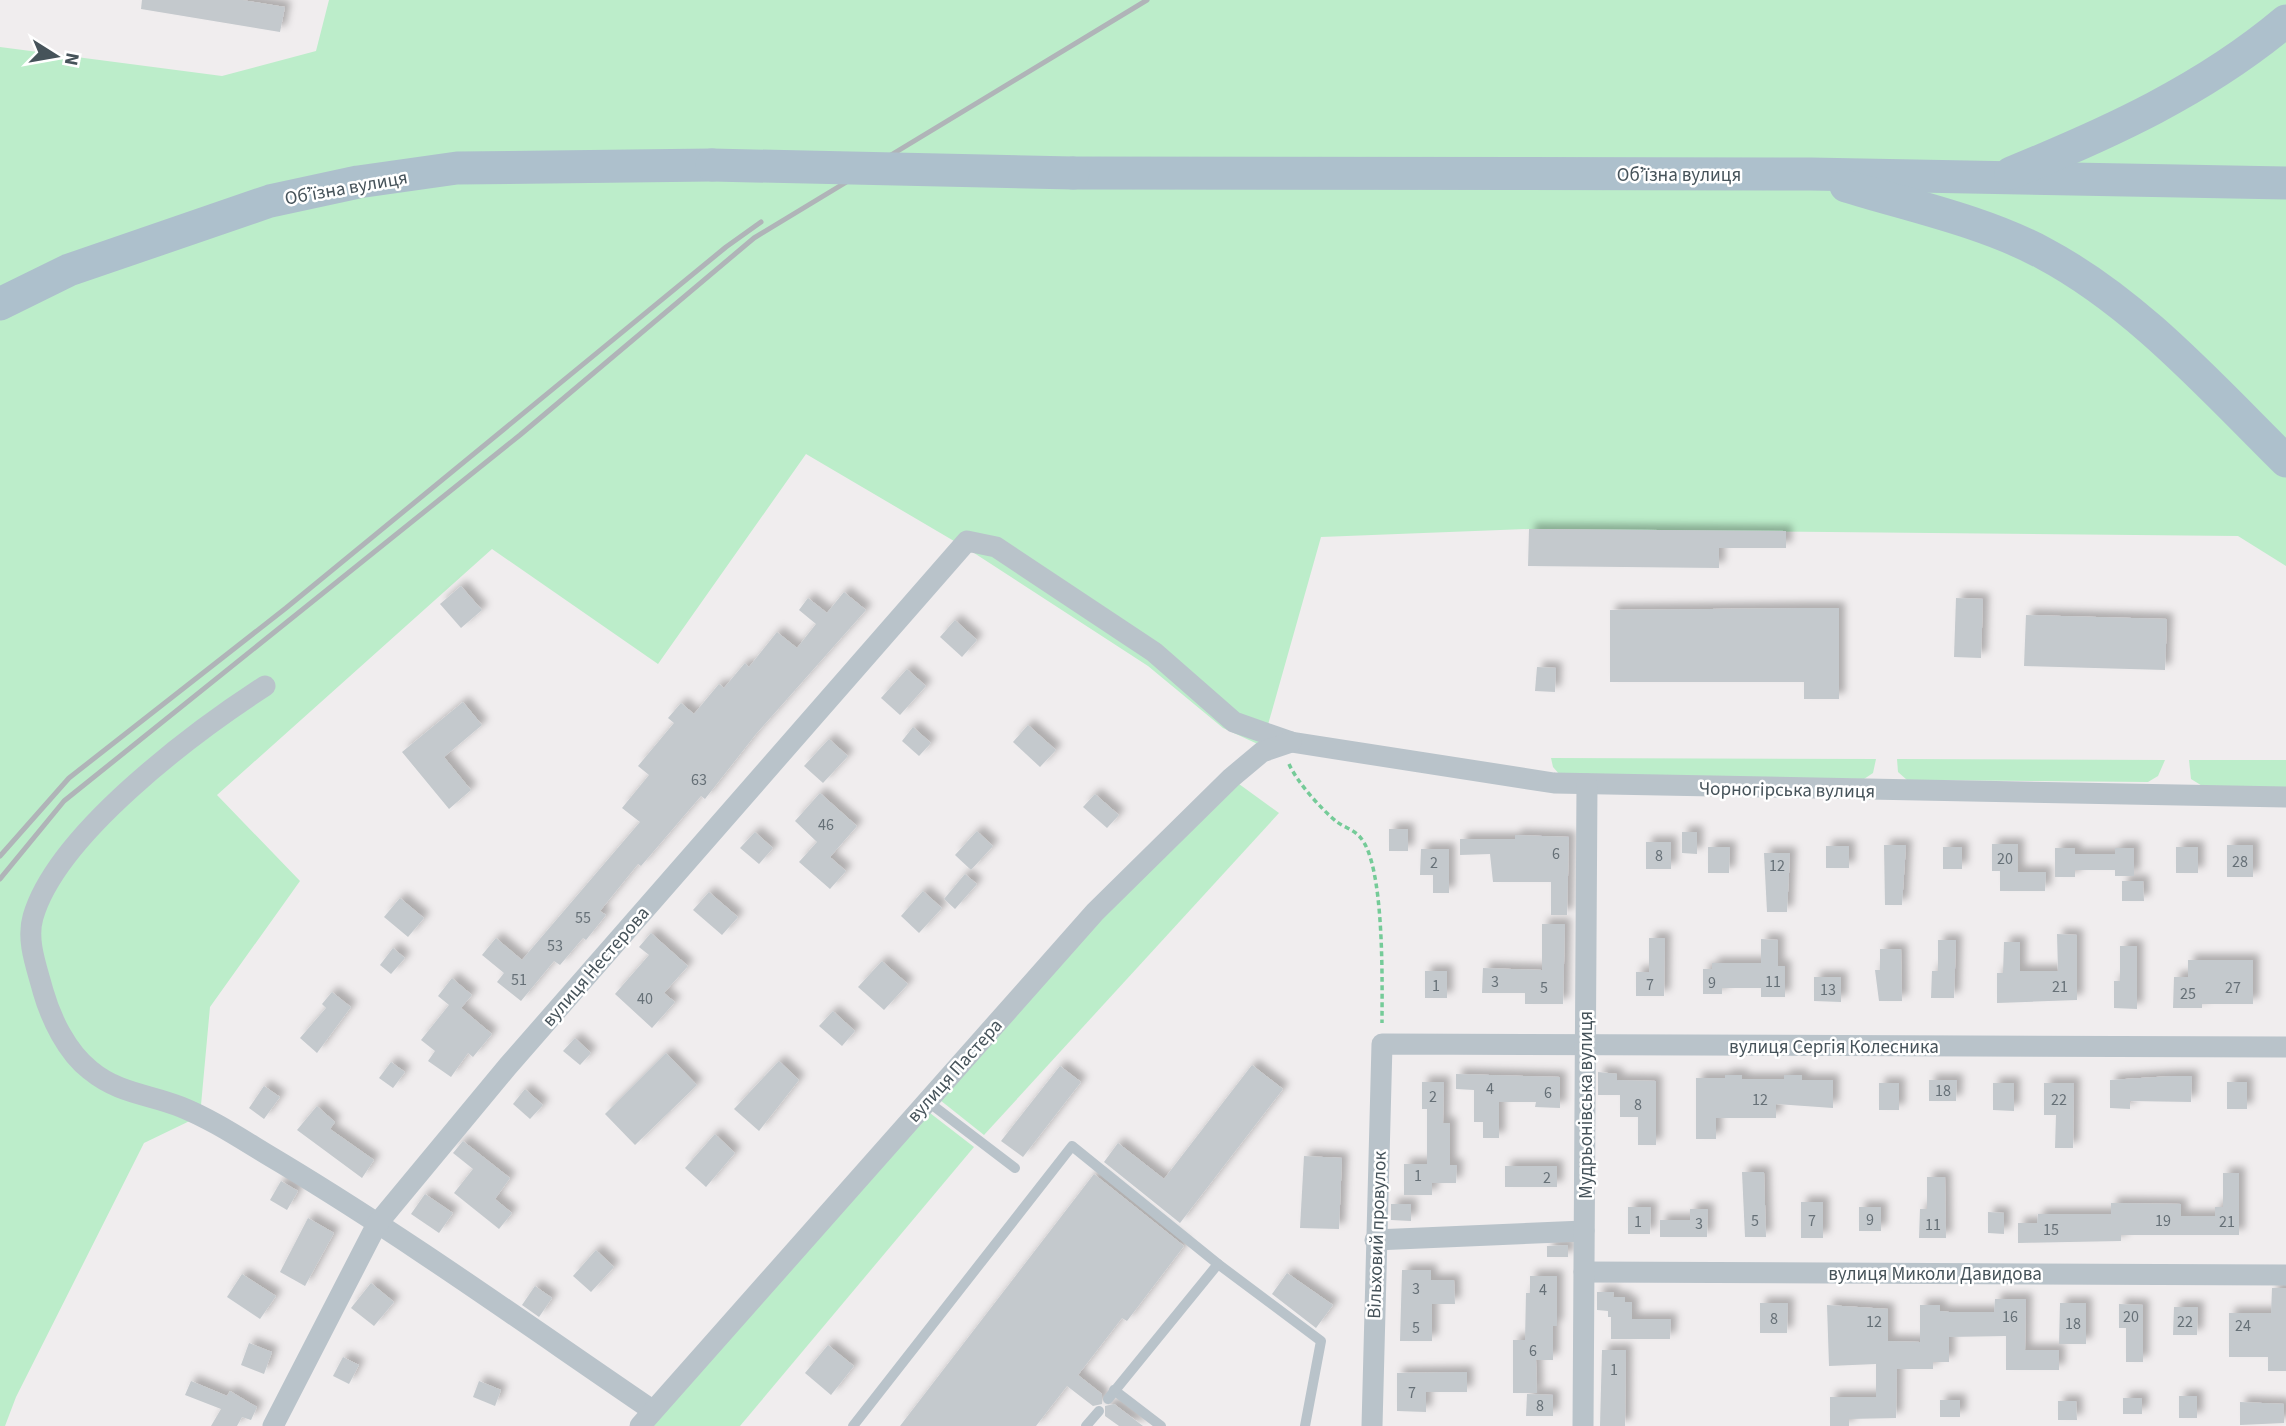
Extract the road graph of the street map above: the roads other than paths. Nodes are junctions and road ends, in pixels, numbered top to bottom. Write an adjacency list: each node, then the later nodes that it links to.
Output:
1 (2286, 21): 3 (main road)
2 (1811, 174): 3 (main road, Обʼїзна вулиця); 5 (main road, Обʼїзна вулиця, bridge); 6 (main road)
3 (1998, 178): 4 (main road, Обʼїзна вулиця)
4 (2286, 183)
5 (0, 303)
6 (2286, 461)
7 (967, 541): 9 (street, Чорногірська вулиця); 17 (street, вулиця Нестерова)
8 (265, 686): 17 (street)
9 (1291, 742): 10 (street, Чорногірська вулиця); 15 (street, вулиця Пастера)
10 (1587, 785): 11 (street, Чорногірська вулиця); 13 (street, Мудрьонівська вулиця)
11 (2286, 797)
12 (1382, 1044): 13 (street, вулиця Сергія Колесника); 19 (street, Вільховий провулок)
13 (1586, 1045): 14 (street, вулиця Сергія Колесника); 18 (street, Мудрьонівська вулиця)
14 (2286, 1047)
15 (927, 1101): 16 (lane); 24 (street, вулиця Пастера)
16 (1016, 1168)
17 (377, 1224): 24 (street); 25 (street, вулиця Нестерова)
18 (1584, 1231): 19 (street); 21 (street, Мудрьонівська вулиця)
19 (1376, 1240): 30 (street, Вільховий провулок)
20 (1219, 1264): 26 (lane); 28 (lane); 29 (lane)
21 (1584, 1272): 22 (street, вулиця Миколи Давидова); 31 (street, Мудрьонівська вулиця)
22 (2286, 1275)
23 (1099, 1411): 27 (lane)
24 (646, 1418)
25 (274, 1426)
26 (853, 1426)
27 (1086, 1426)
28 (1161, 1426)
29 (1305, 1426)
30 (1372, 1426)
31 (1583, 1426)

